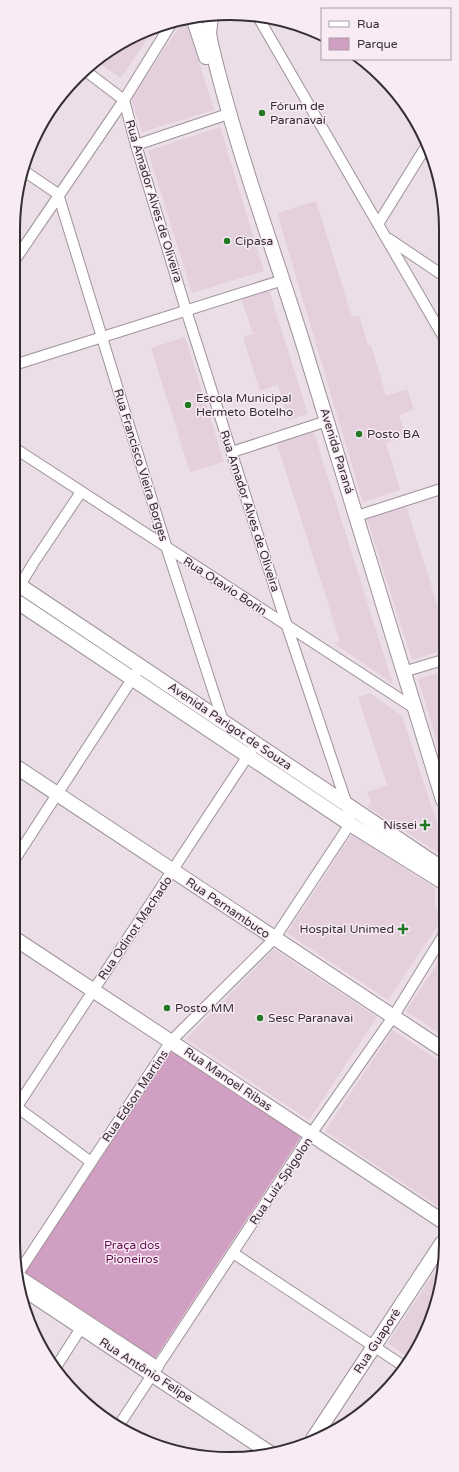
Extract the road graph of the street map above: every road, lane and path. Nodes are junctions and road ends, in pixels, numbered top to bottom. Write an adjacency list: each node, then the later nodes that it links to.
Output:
1 (211, 21): 7 (street, Avenida Paraná)
2 (195, 23): 7 (street, Avenida Paraná)
3 (261, 23): 12 (street)
4 (169, 29): 6 (street)
5 (89, 74): 6 (street)
6 (124, 100): 8 (street, Rua Amador Alves de Oliveira); 11 (street)
7 (227, 108): 8 (street); 16 (street, Avenida Paraná)
8 (136, 145): 17 (street, Rua Amador Alves de Oliveira)
9 (424, 151): 12 (street)
10 (28, 173): 11 (street)
11 (58, 194): 14 (street); 19 (street, Rua Francisco Vieira Borges)
12 (378, 224): 13 (street)
13 (386, 238): 15 (street); 18 (street)
14 (20, 252)
15 (439, 273)
16 (283, 280): 17 (street); 21 (street, Avenida Paraná)
17 (186, 310): 19 (street); 23 (street, Rua Amador Alves de Oliveira)
18 (439, 329)
19 (102, 338): 20 (street); 27 (street, Rua Francisco Vieira Borges)
20 (20, 363)
21 (327, 420): 23 (street); 26 (street, Avenida Paraná)
22 (20, 452): 25 (street, Rua Otavio Borin)
23 (232, 452): 31 (street, Rua Amador Alves de Oliveira)
24 (439, 490): 26 (street)
25 (82, 492): 27 (street, Rua Otavio Borin); 28 (street)
26 (357, 516): 34 (street, Avenida Paraná)
27 (167, 549): 31 (street, Rua Otavio Borin); 37 (street, Rua Francisco Vieira Borges)
28 (20, 583)
29 (20, 589): 33 (street, Avenida Parigot de Souza)
30 (20, 604): 35 (street, Avenida Parigot de Souza)
31 (287, 626): 36 (street, Rua Otavio Borin); 44 (street, Rua Amador Alves de Oliveira)
32 (439, 661): 34 (street)
33 (140, 666): 35 (street); 37 (street, Avenida Parigot de Souza)
34 (403, 672): 36 (street, Avenida Paraná)
35 (132, 678): 38 (street, Avenida Parigot de Souza); 43 (street)
36 (414, 708): 42 (street, Avenida Paraná)
37 (223, 721): 38 (street); 39 (street, Avenida Parigot de Souza)
38 (216, 733): 40 (street, Avenida Parigot de Souza)
39 (256, 743): 40 (street, Rua Odinot Machado); 44 (street, Avenida Parigot de Souza)
40 (248, 755): 45 (street, Avenida Parigot de Souza); 48 (street, Rua Odinot Machado)
41 (20, 769): 43 (street, Rua Pernambuco)
42 (439, 787)
43 (56, 794): 46 (street); 48 (street, Rua Pernambuco)
44 (347, 805): 45 (street, Rua Amador Alves de Oliveira); 47 (street, Avenida Parigot de Souza)
45 (350, 824): 49 (street, Avenida Parigot de Souza); 50 (street, Rua Edson Martins)
46 (20, 850)
47 (439, 866)
48 (173, 871): 50 (street, Rua Pernambuco); 53 (street, Rua Odinot Machado)
49 (439, 880)
50 (274, 939): 54 (street, Rua Pernambuco); 55 (street, Rua Edson Martins)
51 (439, 941): 54 (street, Rua Luiz Spigolon)
52 (20, 942): 53 (street, Rua Manoel Ribas)
53 (94, 990): 55 (street, Rua Manoel Ribas); 57 (street, Rua Odinot Machado)
54 (393, 1017): 56 (street, Rua Pernambuco); 59 (street, Rua Luiz Spigolon)
55 (171, 1041): 59 (street, Rua Manoel Ribas); 60 (street, Rua Edson Martins)
56 (439, 1047)
57 (20, 1099)
58 (20, 1112): 60 (street)
59 (312, 1134): 61 (street, Rua Manoel Ribas); 63 (street, Rua Luiz Spigolon)
60 (91, 1162): 64 (street, Rua Edson Martins)
61 (439, 1219)
62 (439, 1248): 68 (street, Rua Guaporé)
63 (233, 1253): 68 (street); 71 (street, Rua Luiz Spigolon)
64 (22, 1268)
65 (23, 1278): 71 (street, Rua Antônio Felipe)
66 (26, 1290): 67 (street, Rua Antônio Felipe)
67 (82, 1328): 69 (street); 71 (street, Rua Antônio Felipe)
68 (374, 1347): 70 (street); 73 (street, Rua Guaporé)
69 (58, 1364)
70 (400, 1364)
71 (155, 1371): 72 (street, Rua Luiz Spigolon); 74 (street, Rua Antônio Felipe)
72 (122, 1422)
73 (317, 1432)
74 (264, 1449)

